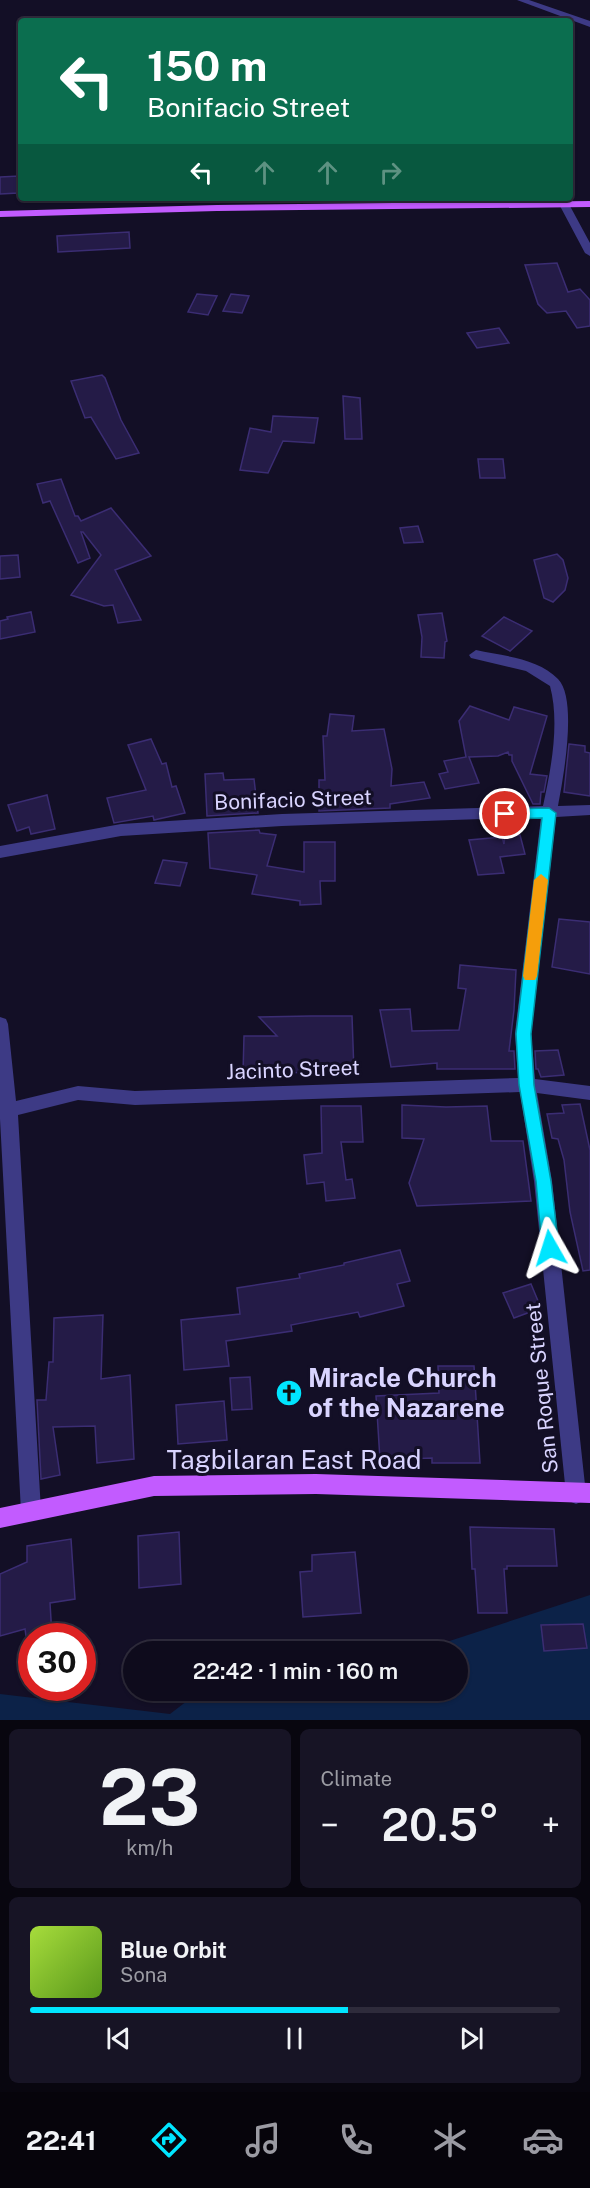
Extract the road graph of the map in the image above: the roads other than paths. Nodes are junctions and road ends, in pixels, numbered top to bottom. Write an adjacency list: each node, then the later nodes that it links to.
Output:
1 (521, 0): 3 (street)
2 (573, 18): 4 (street)
3 (573, 18)
4 (590, 24)
5 (590, 204): 6 (main road)
6 (565, 206): 7 (main road); 8 (street)
7 (0, 214)
8 (590, 253)
9 (476, 655): 11 (street, San Roque Street)
10 (590, 810): 11 (street, Bonifacio Street)
11 (549, 813): 12 (street, Bonifacio Street); 14 (street, San Roque Street)
12 (0, 852)
13 (0, 1024): 16 (street)
14 (527, 1085): 15 (street, Jacinto Street); 16 (street, Jacinto Street); 17 (street, San Roque Street)
15 (590, 1093)
16 (4, 1111): 18 (street)
17 (583, 1493): 18 (main road, Tagbilaran East Road)
18 (31, 1511): 19 (main road, Tagbilaran East Road)
19 (0, 1518)

